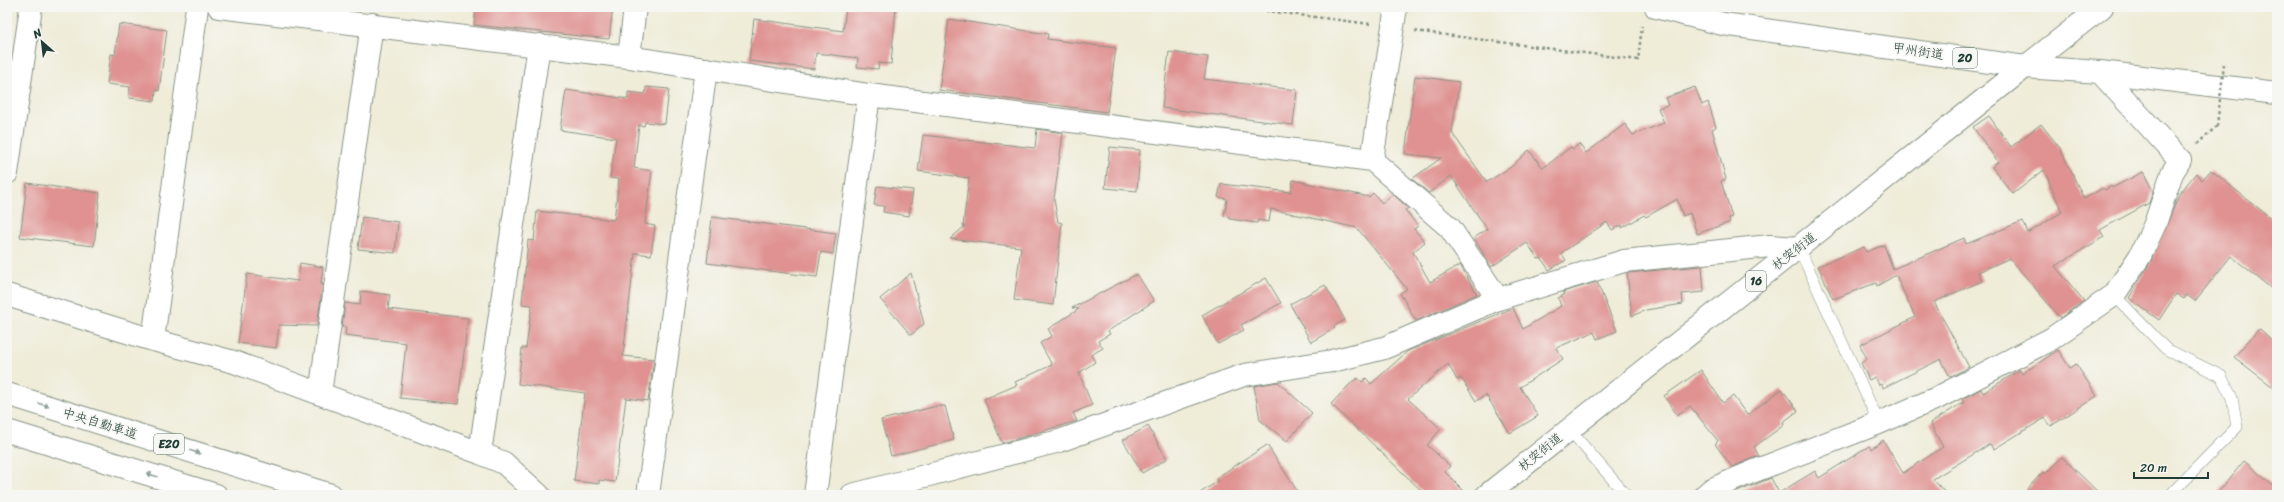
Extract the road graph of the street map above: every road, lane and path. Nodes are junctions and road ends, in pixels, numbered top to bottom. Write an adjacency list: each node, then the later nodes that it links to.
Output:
1 (31, 7): 23 (main road)
2 (197, 7): 28 (main road)
3 (218, 7): 9 (main road)
4 (635, 7): 14 (main road)
5 (1236, 7): 10 (path)
6 (1396, 7): 22 (main road)
7 (1656, 7): 16 (main road, 甲州街道 / 20)
8 (2102, 7): 16 (main road, 杖突街道)
9 (372, 24): 13 (main road); 30 (main road)
10 (1373, 24)
11 (1642, 25): 12 (path)
12 (1409, 30)
13 (539, 45): 14 (main road); 34 (main road)
14 (629, 57): 17 (main road)
15 (2224, 64): 21 (path, bridge)
16 (2026, 67): 18 (main road, 甲州街道 / 20); 24 (main road, 杖突街道 / 16)
17 (706, 70): 20 (main road); 38 (main road)
18 (2100, 72): 19 (main road, 甲州街道 / 20); 26 (main road)
19 (2277, 93)
20 (868, 95): 22 (main road); 39 (main road)
21 (2217, 126)
22 (1372, 160): 27 (main road)
23 (7, 173)
24 (1799, 248): 27 (main road); 31 (lane); 32 (main road, 杖突街道 / 16)
25 (7, 295): 28 (main road)
26 (2114, 295): 31 (main road); 44 (lane)
27 (1498, 299): 40 (main road)
28 (153, 340): 30 (main road)
29 (7, 394): 36 (main road, 中央自動車道 / E20, one-way to 36)
30 (320, 394): 34 (main road)
31 (1879, 423): 43 (main road)
32 (1569, 428): 41 (main road, 杖突街道 / 16); 42 (lane)
33 (7, 431): 35 (main road, one-way to 33)
34 (480, 453): 37 (main road)
35 (216, 495)
36 (331, 495)
37 (539, 495)
38 (648, 495)
39 (815, 495)
40 (852, 495)
41 (1487, 495)
42 (1626, 495)
43 (1705, 495)
44 (2170, 495)

